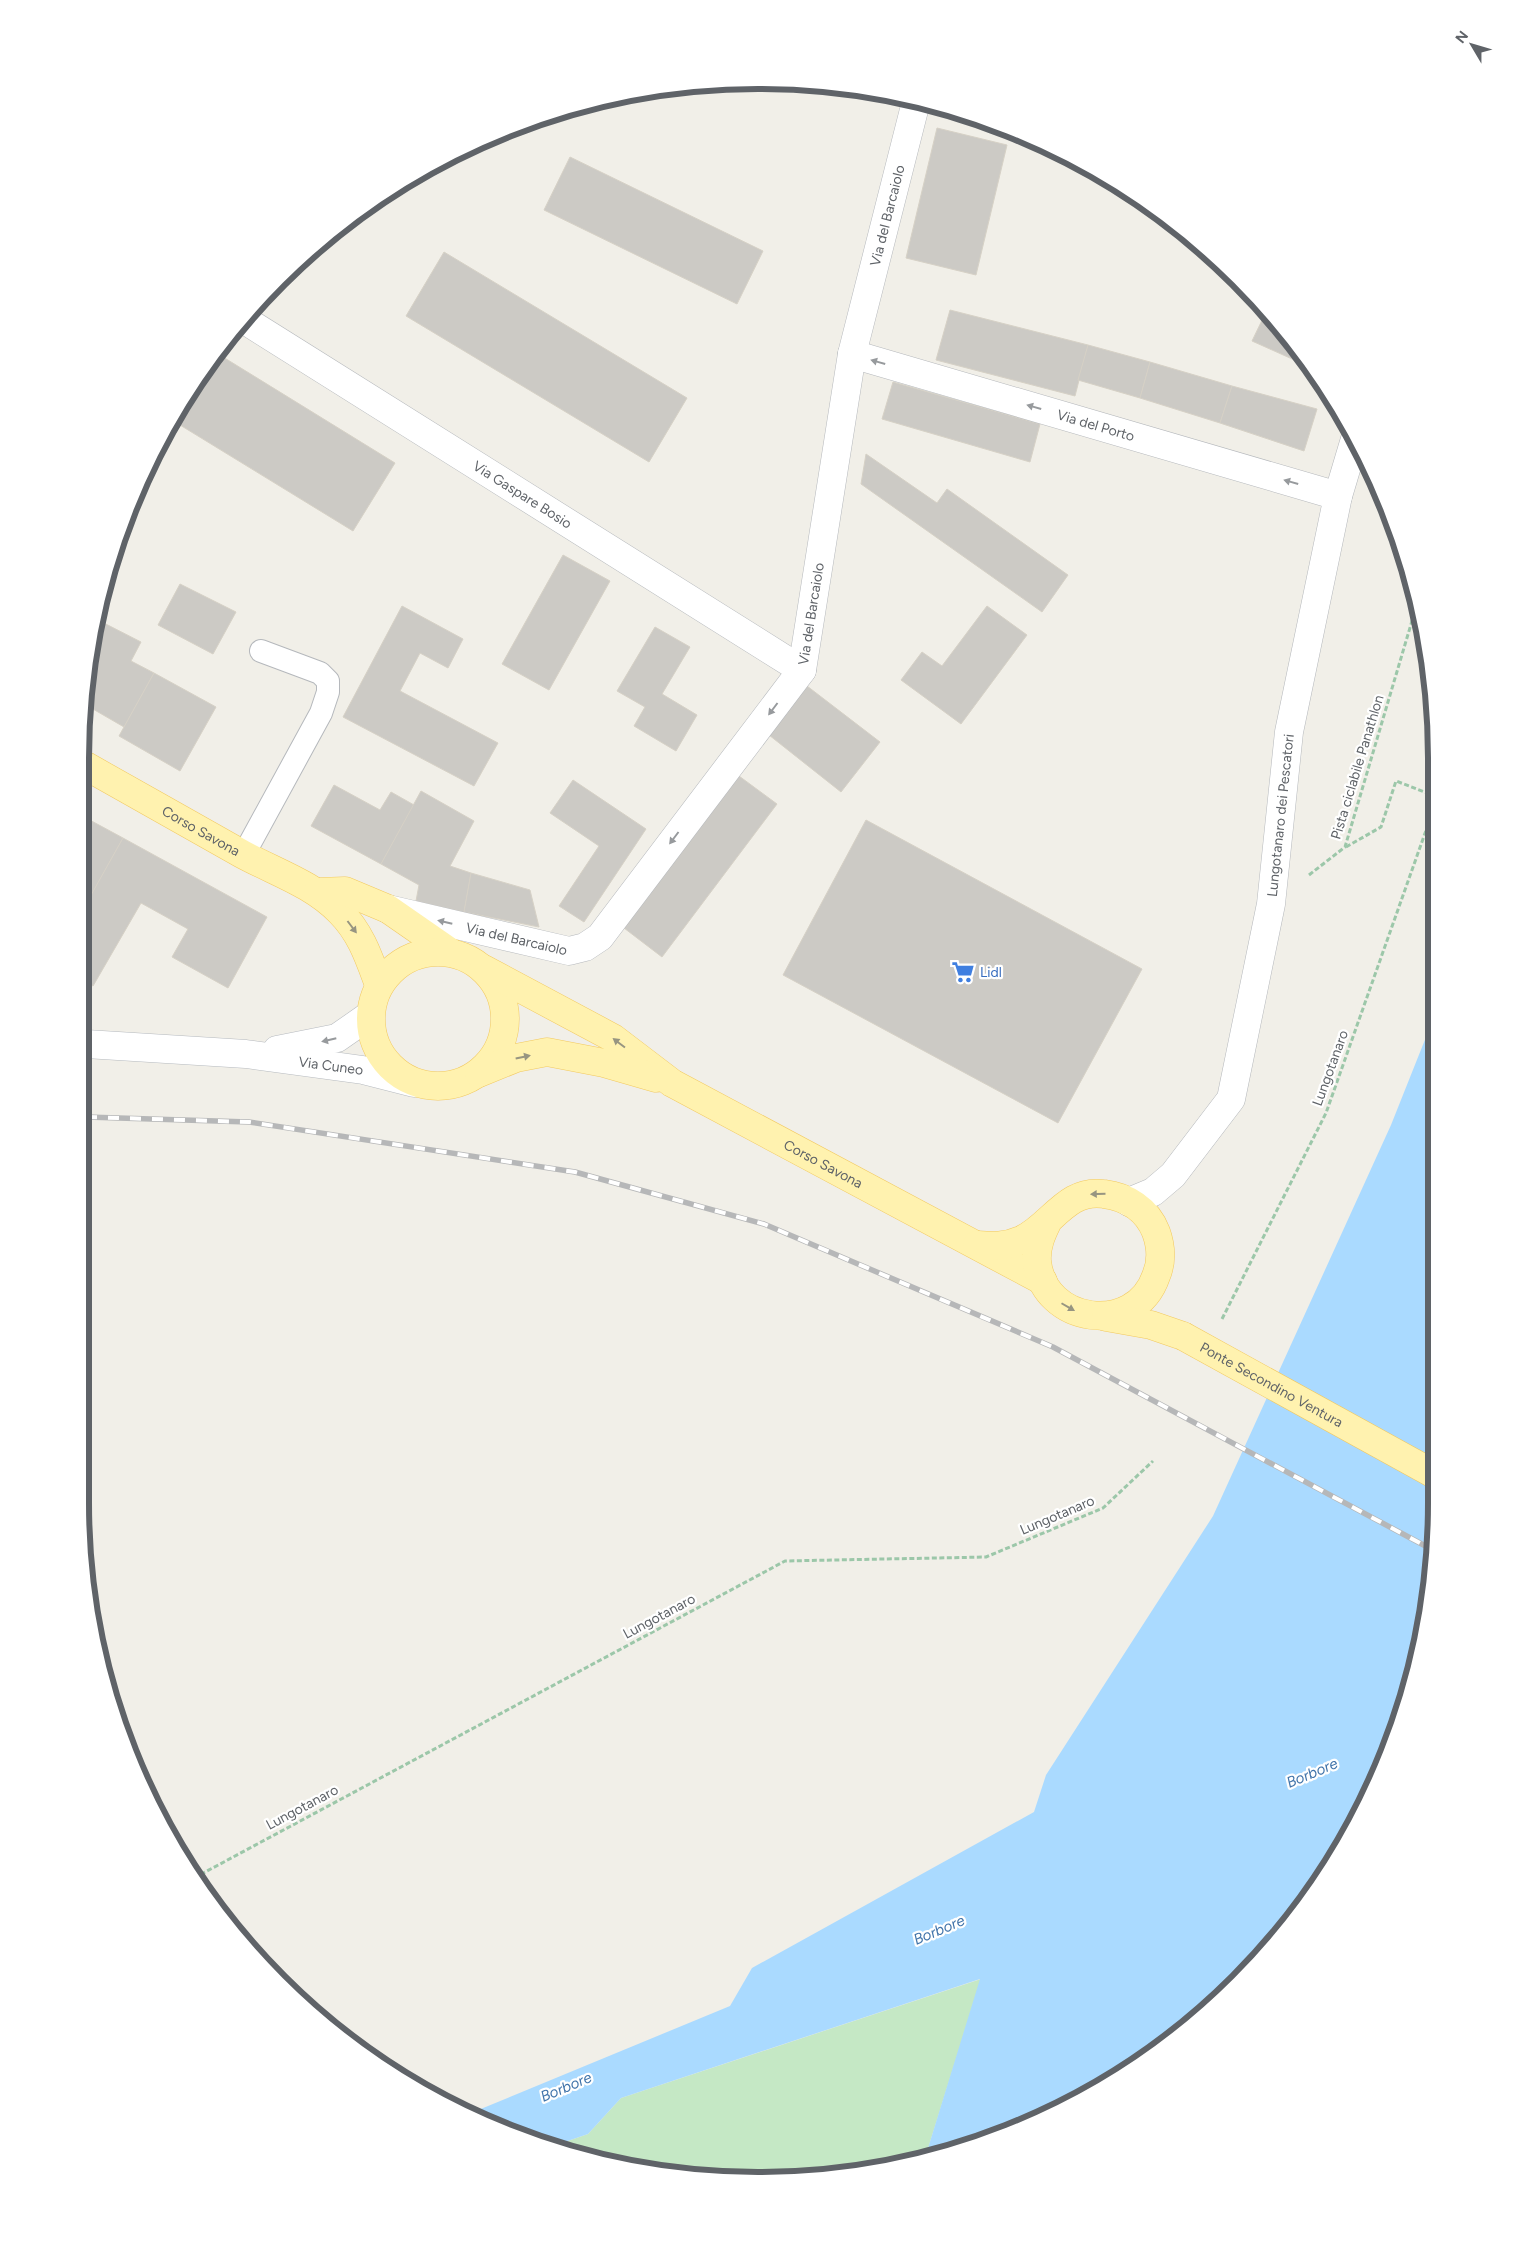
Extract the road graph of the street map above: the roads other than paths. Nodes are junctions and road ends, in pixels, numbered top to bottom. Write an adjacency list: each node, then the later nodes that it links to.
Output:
1 (914, 108): 3 (street, Via del Barcaiolo)
2 (250, 323): 7 (street, Via Gaspare Bosio)
3 (852, 354): 5 (street, Via del Porto, one-way to 3); 7 (street, Via del Barcaiolo)
4 (1352, 449): 5 (street, Lungotanaro dei Pescatori)
5 (1338, 496): 21 (street, Lungotanaro dei Pescatori)
6 (260, 651): 9 (lane)
7 (802, 670): 11 (street, Via del Barcaiolo, one-way to 11)
8 (89, 768): 9 (main road, Corso Savona)
9 (244, 854): 10 (main road, Corso Savona)
10 (318, 892): 11 (main road, Corso Savona); 14 (main road, Corso Savona, one-way to 14)
11 (388, 909): 12 (main road, Corso Savona)
12 (450, 952): 13 (main road, Corso Savona); 14 (main road, Corso Savona)
13 (484, 969): 18 (main road, Corso Savona); 20 (main road, Corso Savona, one-way to 13)
14 (379, 985): 15 (main road, Corso Savona)
15 (370, 1015): 17 (street, Via Cuneo, one-way to 17); 19 (main road, Corso Savona)
16 (89, 1044): 17 (street, Via Cuneo)
17 (246, 1054): 19 (street, Via Cuneo)
18 (478, 1074): 19 (main road, Corso Savona); 20 (main road, Corso Savona, one-way to 20)
19 (414, 1083)
20 (672, 1083): 25 (main road, Corso Savona)
21 (1173, 1175): 22 (street, Lungotanaro dei Pescatori); 24 (street, Lungotanaro dei Pescatori)
22 (1129, 1202): 23 (main road, Corso Savona, one-way to 23); 24 (main road, Corso Savona)
23 (1048, 1221): 25 (main road, Corso Savona); 27 (main road, Corso Savona)
24 (1156, 1233): 26 (main road, Corso Savona)
25 (975, 1245): 27 (main road, Corso Savona)
26 (1157, 1275): 28 (main road, Corso Savona); 29 (main road, Corso Savona)
27 (1043, 1280): 28 (main road, Corso Savona, one-way to 28)
28 (1104, 1317): 29 (main road, Ponte Secondino Ventura)
29 (1182, 1336): 30 (main road, Ponte Secondino Ventura, bridge)
30 (1428, 1471)

